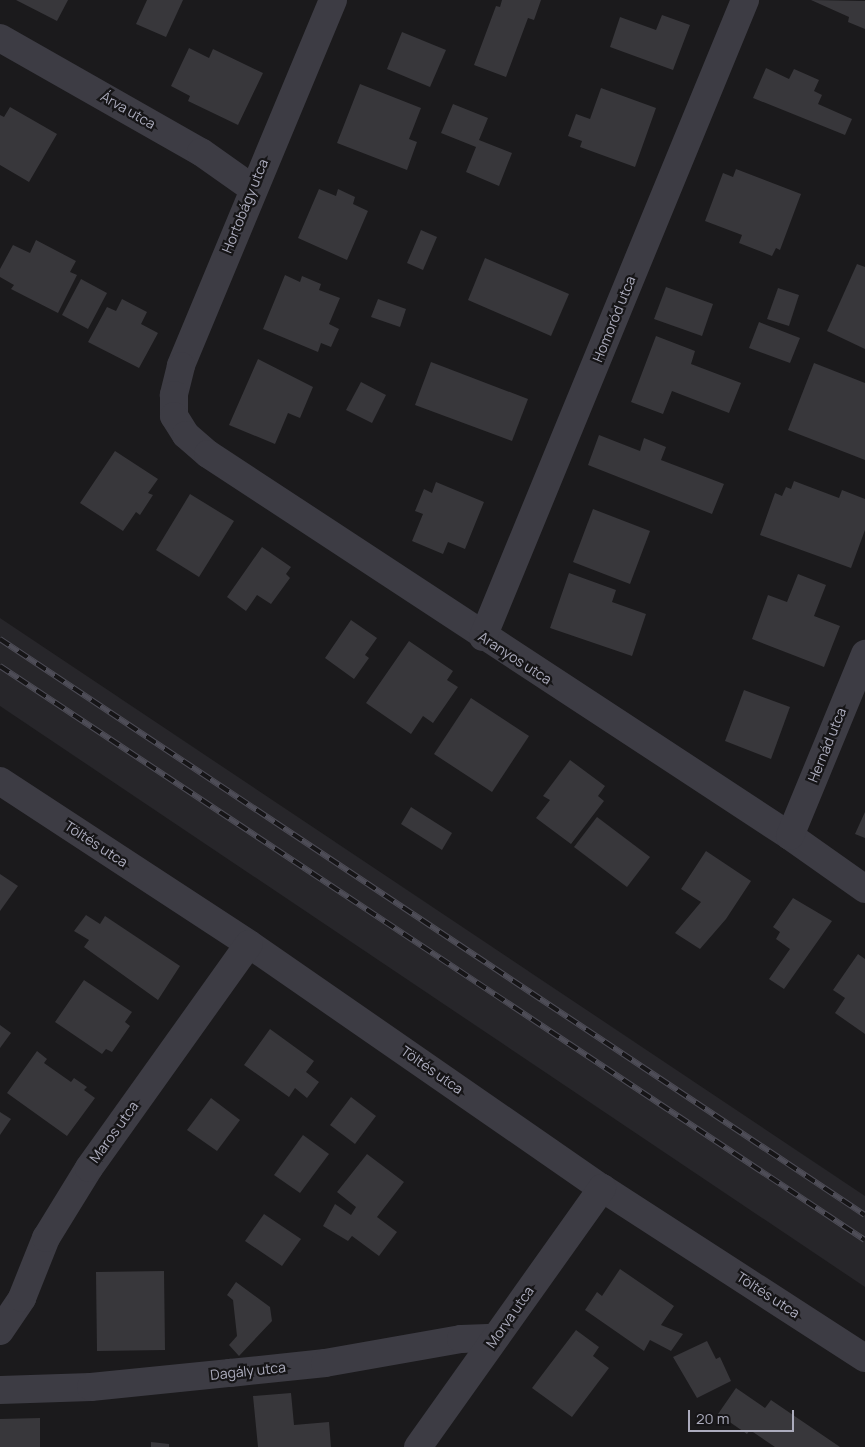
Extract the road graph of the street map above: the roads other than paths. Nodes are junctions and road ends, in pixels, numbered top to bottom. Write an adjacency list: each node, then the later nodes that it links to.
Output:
1 (333, 0): 4 (street, Hortobágy utca)
2 (746, 0): 6 (street, Homoród utca)
3 (0, 38): 4 (street, Árva utca)
4 (252, 188): 5 (street, Hortobágy utca)
5 (174, 416): 6 (street, Aranyos utca)
6 (483, 637): 9 (street, Aranyos utca)
7 (865, 654): 9 (street, Hernád utca)
8 (0, 781): 11 (street, Töltés utca)
9 (790, 836): 10 (street, Aranyos utca)
10 (865, 889)
11 (249, 944): 12 (street, Töltés utca); 13 (street, Maros utca)
12 (602, 1188): 14 (street, Morva utca); 15 (street, Töltés utca)
13 (0, 1331)
14 (495, 1338): 16 (street, Dagály utca); 17 (street, Morva utca)
15 (865, 1358)
16 (0, 1390)
17 (418, 1447)

